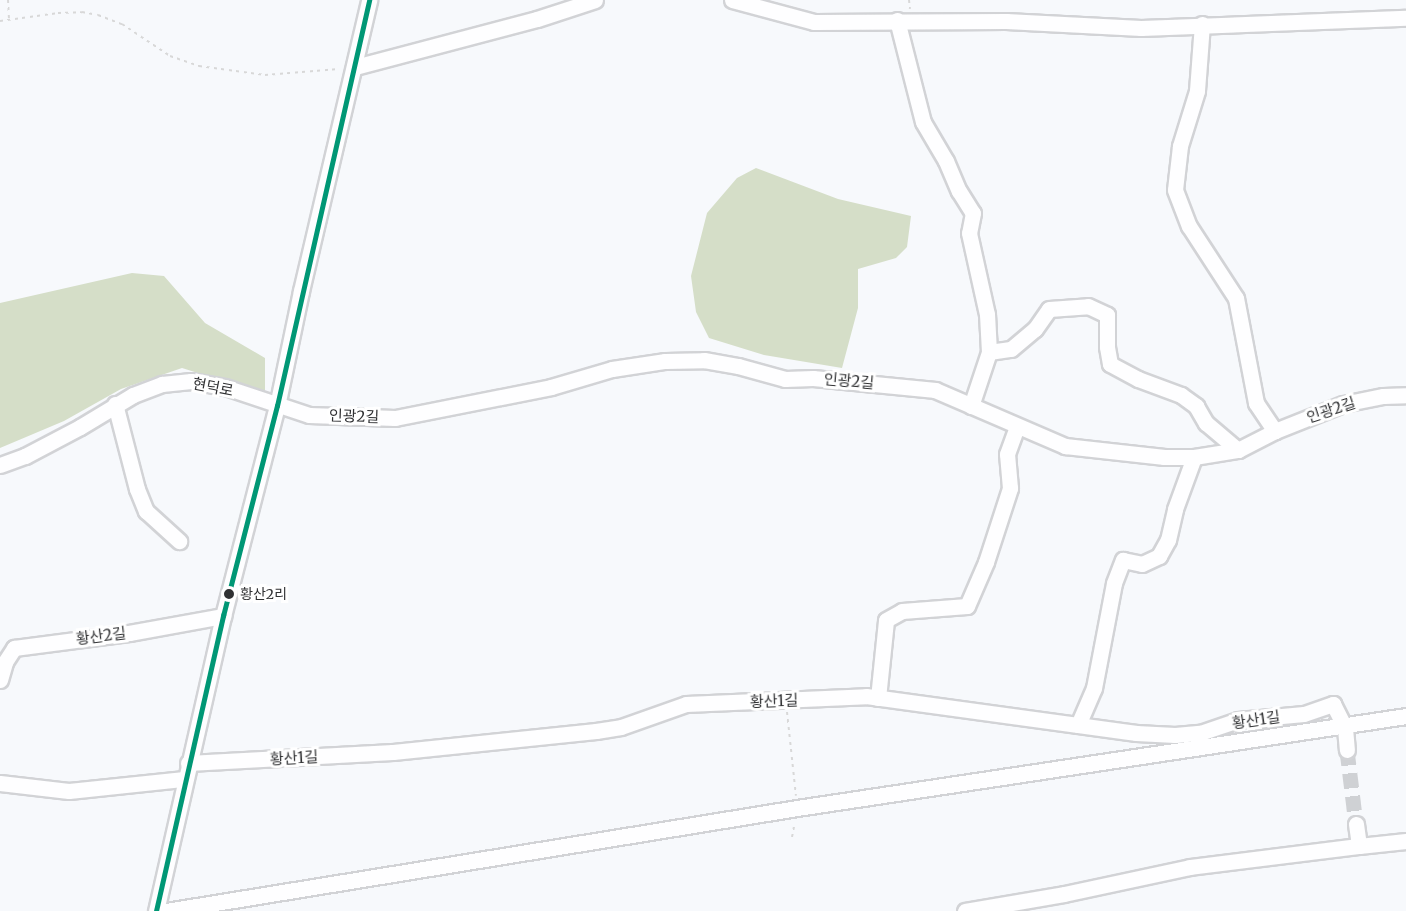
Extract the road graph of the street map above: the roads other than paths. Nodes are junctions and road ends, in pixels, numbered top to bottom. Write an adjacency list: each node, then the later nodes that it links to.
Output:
1 (369, 0): 7 (street)
2 (595, 0): 7 (street)
3 (732, 0): 5 (street)
4 (1406, 18): 6 (street)
5 (897, 20): 6 (street); 8 (street)
6 (1202, 24): 14 (street)
7 (355, 68): 11 (street)
8 (989, 352): 12 (street); 15 (street)
9 (1406, 395): 14 (street, 인광2길)
10 (116, 404): 11 (street, 현덕로); 17 (street, 현덕로); 19 (street)
11 (278, 406): 12 (street, 인광2길); 20 (street)
12 (971, 406): 13 (street, 인광2길)
13 (1017, 427): 16 (street, 인광2길); 22 (street)
14 (1275, 431): 15 (street, 인광2길)
15 (1238, 450): 16 (street, 인광2길)
16 (1194, 457): 24 (street)
17 (2, 465): 18 (street)
18 (0, 480)
19 (178, 541)
20 (223, 616): 21 (street, 황산2길); 29 (street)
21 (0, 680)
22 (878, 698): 24 (street, 황산1길); 29 (street, 황산1길)
23 (1406, 717): 25 (street)
24 (1078, 725): 26 (street, 황산1길)
25 (1345, 728): 26 (street, 황산1길); 27 (street); 28 (street)
26 (1158, 734): 28 (street)
27 (1347, 750)
28 (1157, 755): 36 (street)
29 (188, 763): 30 (street)
30 (184, 779): 31 (street); 35 (street)
31 (0, 783)
32 (1356, 824): 34 (street)
33 (1406, 842): 34 (street)
34 (1359, 846): 37 (street)
35 (156, 911)
36 (166, 911)
37 (965, 911)

